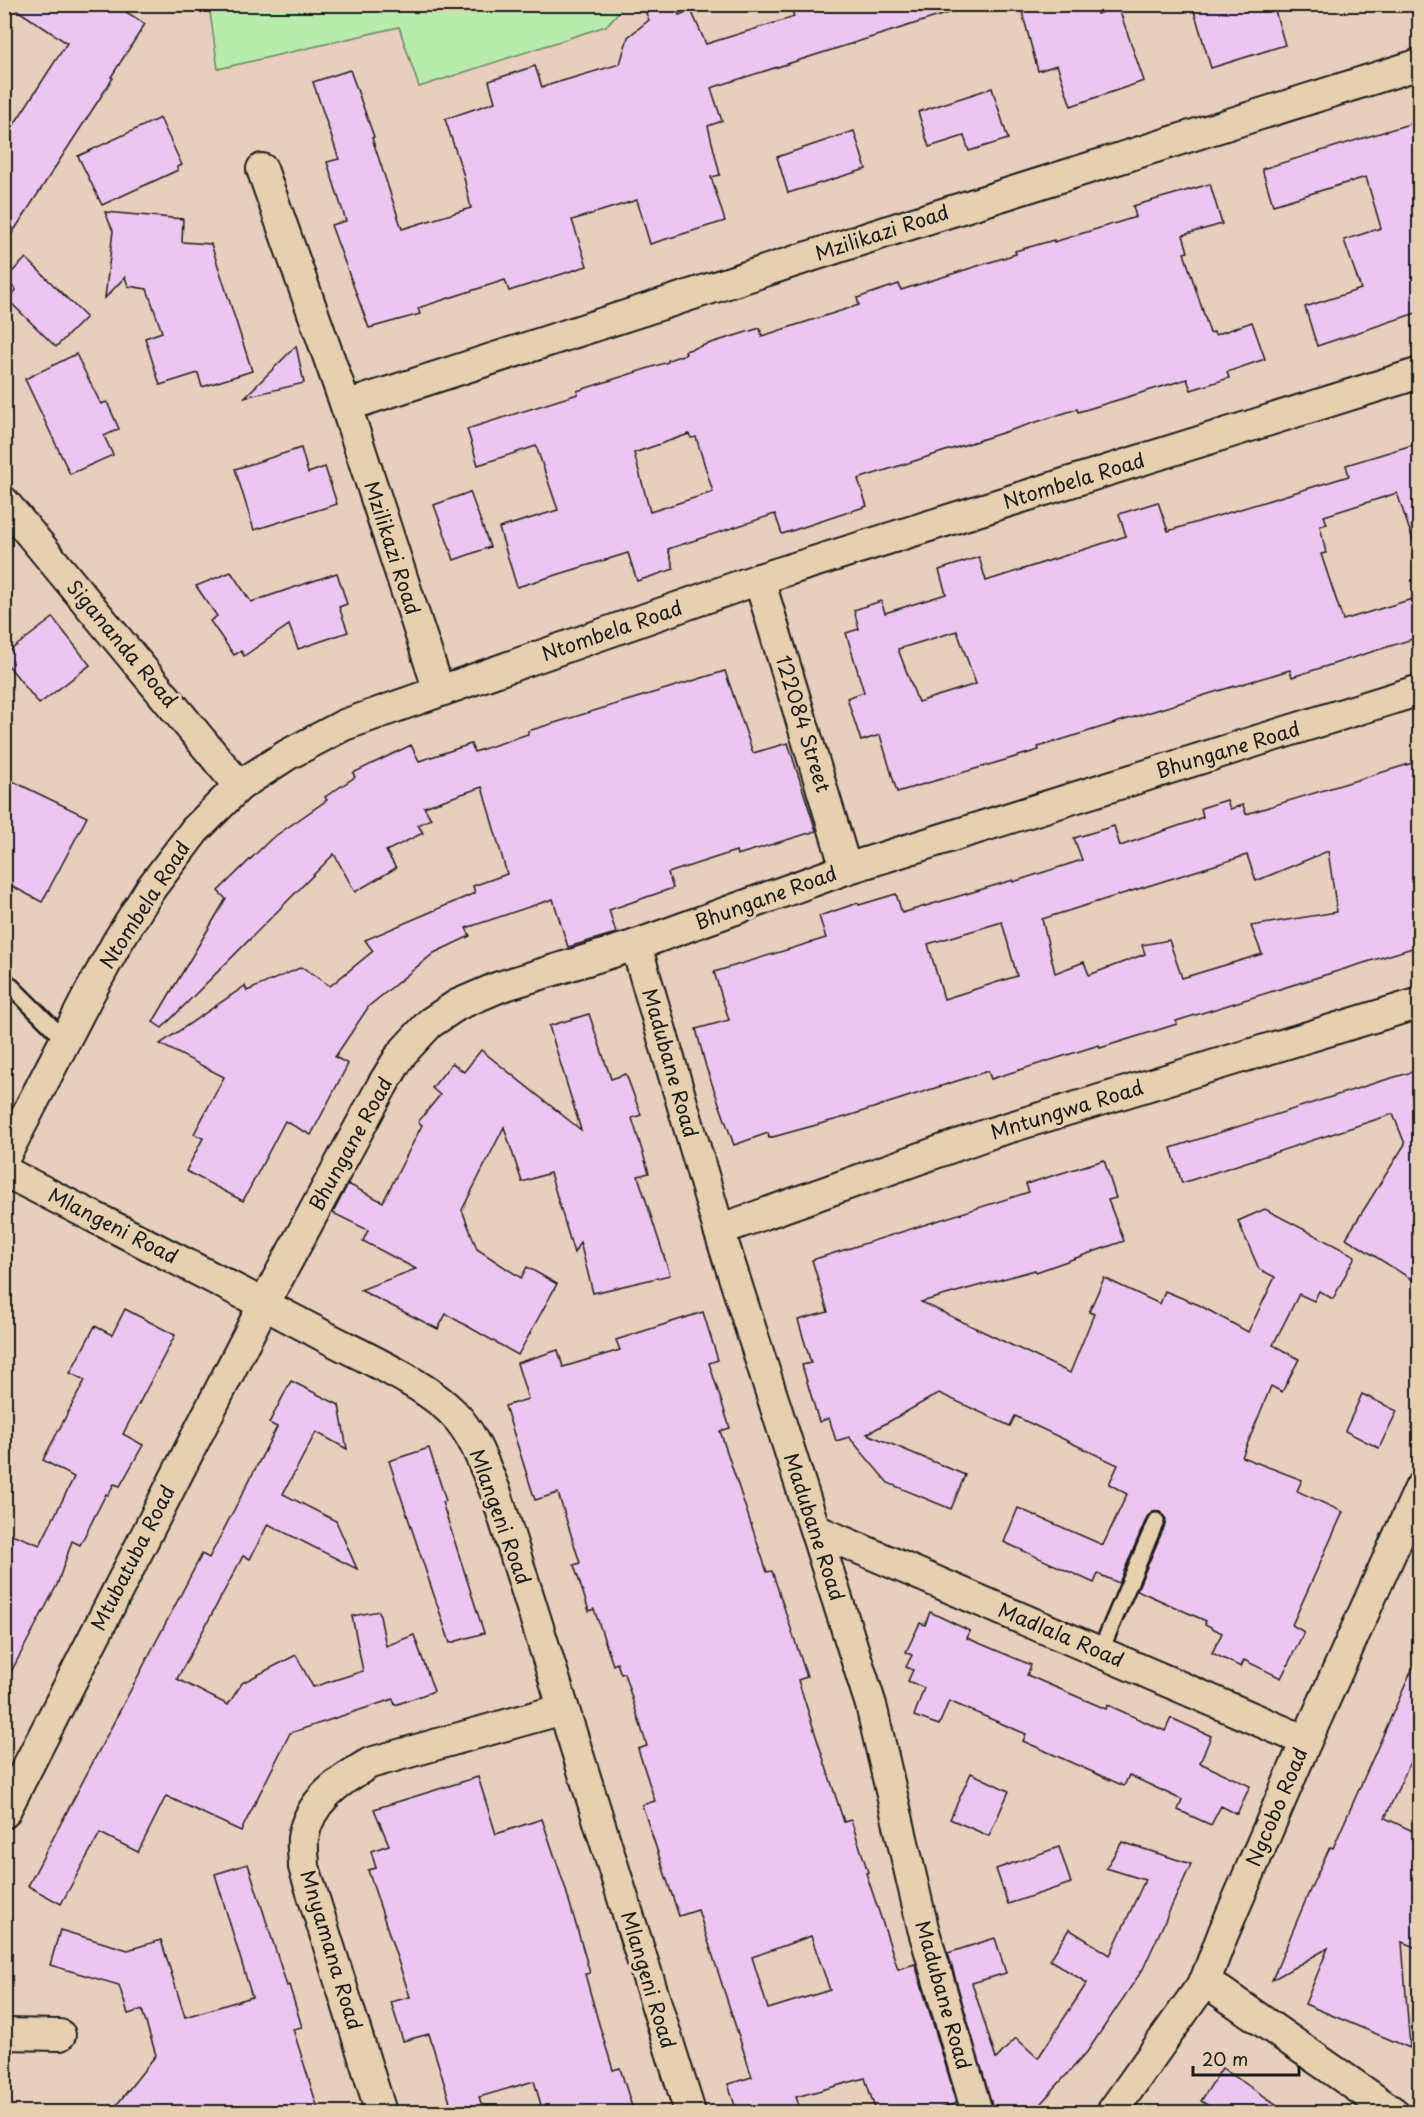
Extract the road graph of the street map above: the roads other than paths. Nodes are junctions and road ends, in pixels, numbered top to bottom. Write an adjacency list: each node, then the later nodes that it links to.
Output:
1 (1419, 64): 4 (street, Mzilikazi Road)
2 (262, 169): 4 (street, Mzilikazi Road)
3 (1419, 373): 6 (street, Ntombela Road)
4 (346, 406): 8 (street, Mzilikazi Road)
5 (4, 502): 9 (street, Sigananda Road)
6 (759, 579): 8 (street, Ntombela Road); 10 (street, 122084 Street)
7 (1419, 690): 10 (street, Bhungane Road)
8 (439, 691): 9 (street, Ntombela Road)
9 (239, 786): 14 (street, Ntombela Road)
10 (846, 869): 11 (street, Bhungane Road)
11 (636, 945): 17 (street, Madubane Road); 18 (street, Bhungane Road)
12 (4, 979): 14 (lane)
13 (1419, 1003): 17 (street, Mntungwa Road)
14 (65, 1040): 15 (street, Ntombela Road)
15 (4, 1158)
16 (4, 1171): 18 (street, Mlangeni Road)
17 (719, 1230): 21 (street, Madubane Road)
18 (264, 1304): 23 (street, Mlangeni Road); 25 (street, Mtubatuba Road)
19 (1419, 1488): 24 (street, Ngcobo Road)
20 (1156, 1521): 22 (lane)
21 (816, 1530): 22 (street, Madlala Road); 31 (street, Madubane Road)
22 (1100, 1652): 24 (street, Madlala Road)
23 (563, 1709): 29 (street, Mnyamana Road); 30 (street, Mlangeni Road)
24 (1306, 1741): 26 (street, Ngcobo Road)
25 (4, 1813)
26 (1204, 1981): 32 (street, Ngcobo Road); 33 (street)
27 (4, 2034): 28 (street)
28 (60, 2035)
29 (381, 2112)
30 (690, 2112)
31 (977, 2112)
32 (1112, 2112)
33 (1393, 2112)

